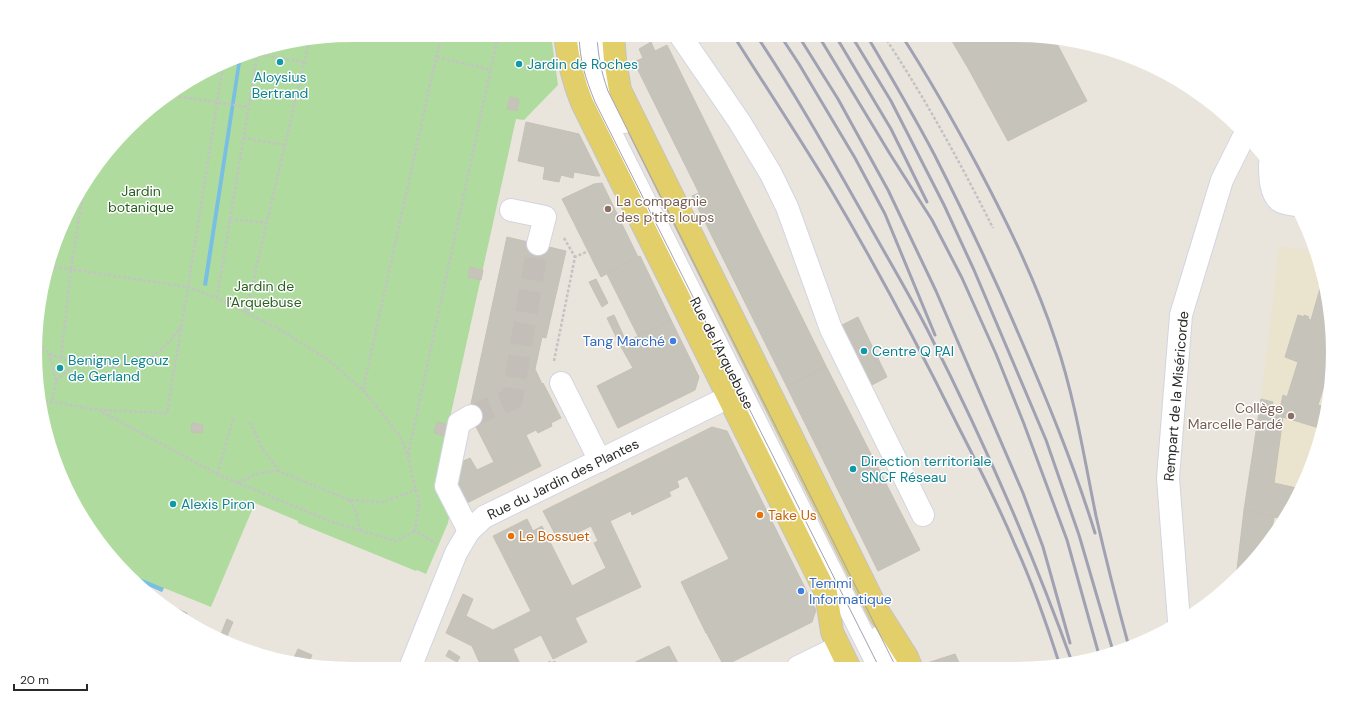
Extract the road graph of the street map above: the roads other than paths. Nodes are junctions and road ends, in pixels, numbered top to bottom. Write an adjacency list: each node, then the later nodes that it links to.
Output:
1 (566, 42): 12 (main road, Rue de l'Arquebuse)
2 (580, 42): 22 (street, Rue de l'Arquebuse)
3 (598, 42): 23 (street, Rue de l'Arquebuse)
4 (614, 42): 24 (main road, Rue de l'Arquebuse)
5 (685, 42): 15 (street)
6 (1242, 140): 17 (street, Rempart de la Miséricorde)
7 (1271, 175): 8 (street)
8 (1288, 203)
9 (511, 210): 10 (street)
10 (538, 244)
11 (561, 383): 14 (street)
12 (728, 397): 14 (street, Rue du Jardin des Plantes); 18 (main road, Rue de l'Arquebuse)
13 (471, 416): 16 (street)
14 (600, 461): 16 (street, Rue du Jardin des Plantes)
15 (923, 515)
16 (469, 531): 19 (street, Rue du Jardin des Plantes)
17 (1179, 616)
18 (839, 647): 20 (street); 21 (main road, Rue de l'Arquebuse)
19 (412, 662)
20 (808, 662)
21 (846, 662)
22 (876, 662)
23 (894, 662)
24 (909, 662)

